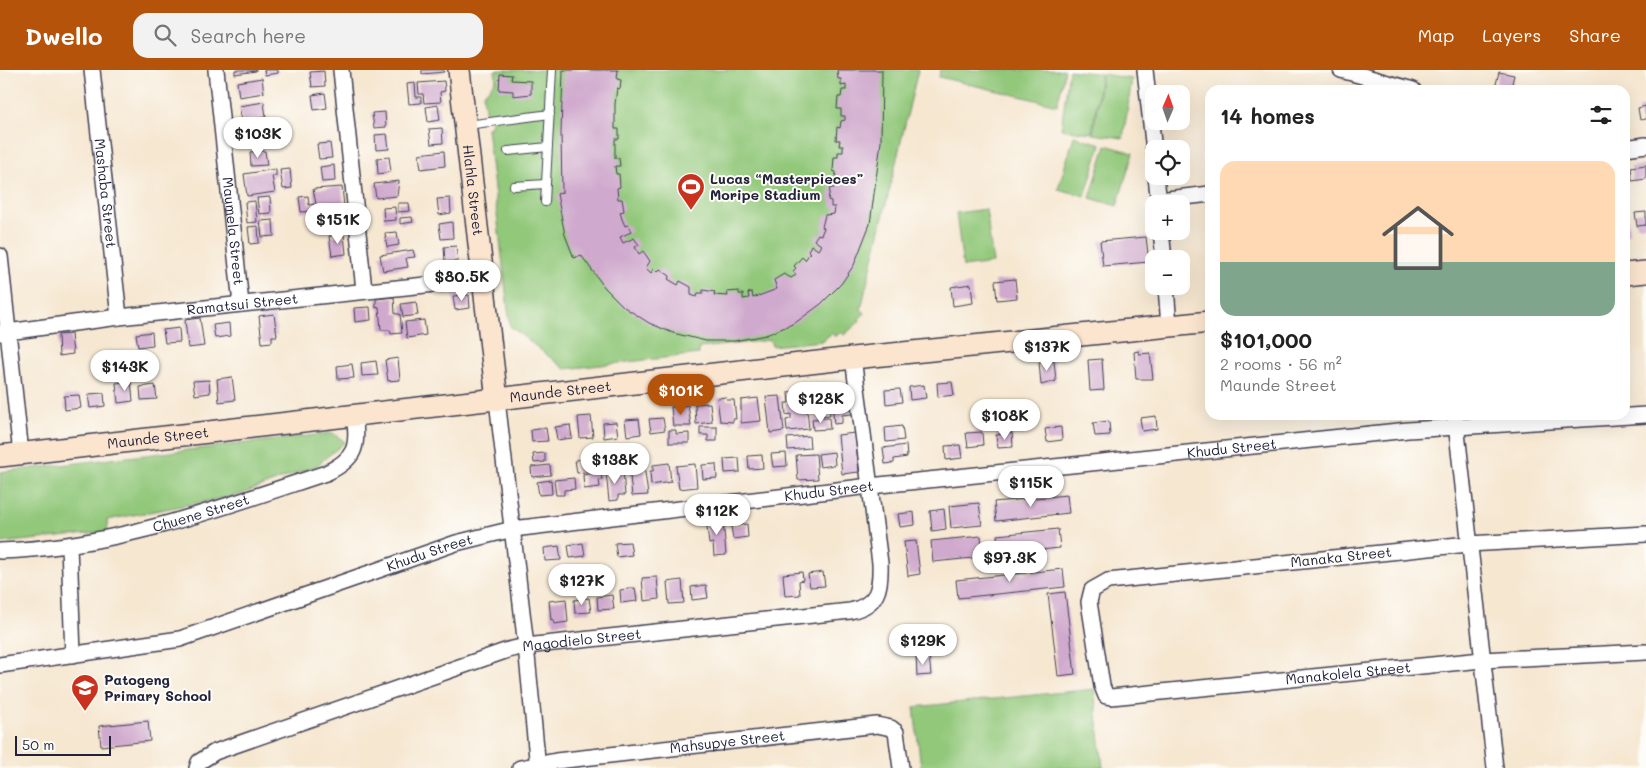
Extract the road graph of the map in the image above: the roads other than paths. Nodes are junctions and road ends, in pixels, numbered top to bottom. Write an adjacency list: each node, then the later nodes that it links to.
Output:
1 (92, 70): 28 (street, Mashaba Street)
2 (216, 70): 27 (street, Maumela Street)
3 (341, 70): 25 (street)
4 (459, 70): 10 (street, Hlahla Street)
5 (552, 70): 9 (lane)
6 (1145, 70): 11 (street)
7 (1340, 70): 8 (street)
8 (1395, 85)
9 (550, 114): 10 (lane); 13 (lane)
10 (466, 125): 24 (street, Hlahla Street)
11 (1153, 140)
12 (1646, 146): 14 (street)
13 (548, 147): 15 (lane); 16 (lane)
14 (1630, 148)
15 (508, 151)
16 (545, 184): 17 (lane); 20 (lane)
17 (514, 186)
18 (1205, 195): 19 (street)
19 (1190, 197)
20 (546, 202)
21 (0, 256): 31 (street)
22 (1646, 272): 23 (street)
23 (1630, 274)
24 (483, 279): 25 (street, Ramatsui Street); 33 (street, Hlahla Street)
25 (364, 290): 27 (street, Ramatsui Street)
26 (1167, 295): 30 (street)
27 (241, 304): 28 (street, Ramatsui Street)
28 (119, 317): 31 (street, Ramatsui Street)
29 (1205, 323): 30 (street, Maunde Street)
30 (1169, 327): 32 (street, Maunde Street)
31 (4, 333): 39 (street)
32 (853, 358): 33 (street, Maunde Street); 41 (street, Magodielo Street)
33 (497, 400): 34 (street, Maunde Street); 42 (street)
34 (354, 415): 39 (street, Maunde Street); 45 (street, Chuene Street)
35 (1630, 416): 36 (street, Khudu Street)
36 (1646, 416)
37 (1494, 420): 38 (street, Khudu Street)
38 (1456, 421): 41 (street, Khudu Street); 44 (street)
39 (22, 454): 40 (street, Maunde Street)
40 (0, 456)
41 (870, 486): 42 (street, Khudu Street); 48 (street, Magodielo Street)
42 (513, 529): 48 (street); 50 (street, Khudu Street)
43 (1646, 534): 44 (street, Manaka Street)
44 (1468, 544): 47 (street, Manaka Street); 51 (street)
45 (69, 545): 46 (street, Chuene Street); 50 (street)
46 (0, 551)
47 (1095, 643): 51 (street, Manakolela Street)
48 (526, 646): 53 (street); 54 (street, Magodielo Street)
49 (1646, 652): 51 (street, Manakolela Street)
50 (73, 655): 52 (street, Khudu Street)
51 (1482, 660): 57 (street)
52 (0, 665)
53 (538, 766): 55 (street, Mahsupye Street); 56 (street, Mahsupye Street)
54 (197, 768)
55 (520, 768)
56 (901, 768)
57 (1495, 768)

